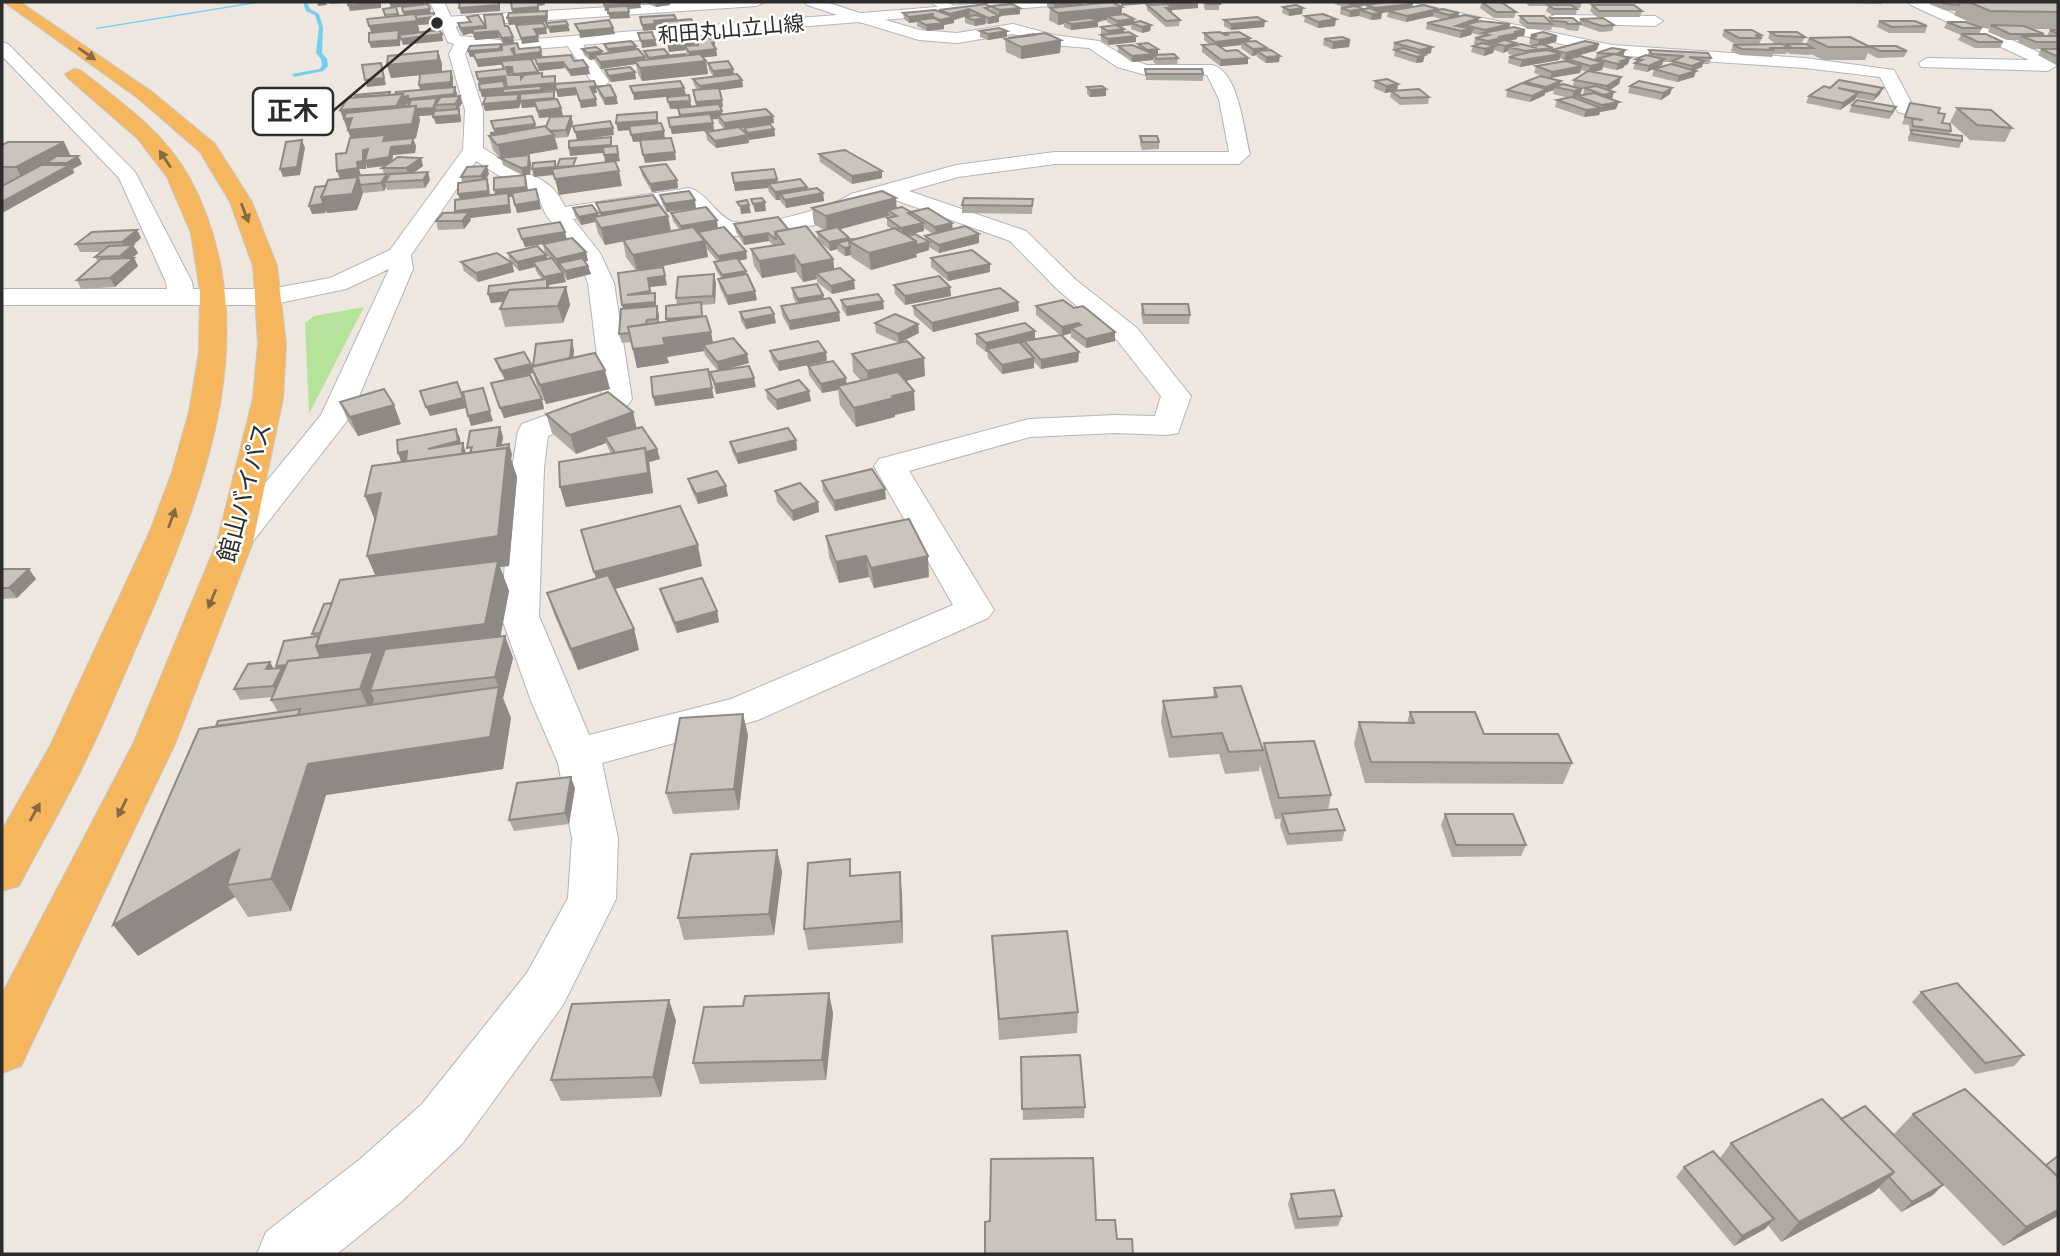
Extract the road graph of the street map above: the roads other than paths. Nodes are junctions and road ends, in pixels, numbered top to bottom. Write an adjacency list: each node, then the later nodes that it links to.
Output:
1 (11, 2): 28 (highway, 館山バイパス, one-way to 28)
2 (437, 2): 14 (street)
3 (757, 2): 14 (street)
4 (811, 2): 10 (street)
5 (937, 2): 9 (street)
6 (1050, 2): 9 (street, 和田丸山立山線)
7 (1388, 2): 20 (street)
8 (1916, 2): 18 (street)
9 (953, 10): 10 (street, 和田丸山立山線)
10 (861, 18): 15 (street, 和田丸山立山線); 22 (street)
11 (2, 19): 27 (highway, one-way to 11)
12 (1555, 20): 13 (street)
13 (1655, 21)
14 (445, 22): 16 (street)
15 (573, 42): 16 (street, 和田丸山立山線); 19 (street)
16 (463, 43): 21 (street)
17 (2, 47): 26 (street)
18 (1927, 63)
19 (600, 81)
20 (1905, 108)
21 (472, 150): 23 (street); 24 (street)
22 (887, 190): 23 (street); 30 (street)
23 (557, 215): 30 (street)
24 (399, 255): 28 (street); 29 (street)
25 (2, 297): 26 (street)
26 (181, 297): 27 (street)
27 (213, 297): 28 (street); 31 (highway, one-way to 27)
28 (270, 297): 29 (highway, 館山バイパス)
29 (235, 542): 32 (highway, 館山バイパス, one-way to 32)
30 (576, 754): 33 (street)
31 (2, 872)
32 (2, 1048)
33 (288, 1254)

